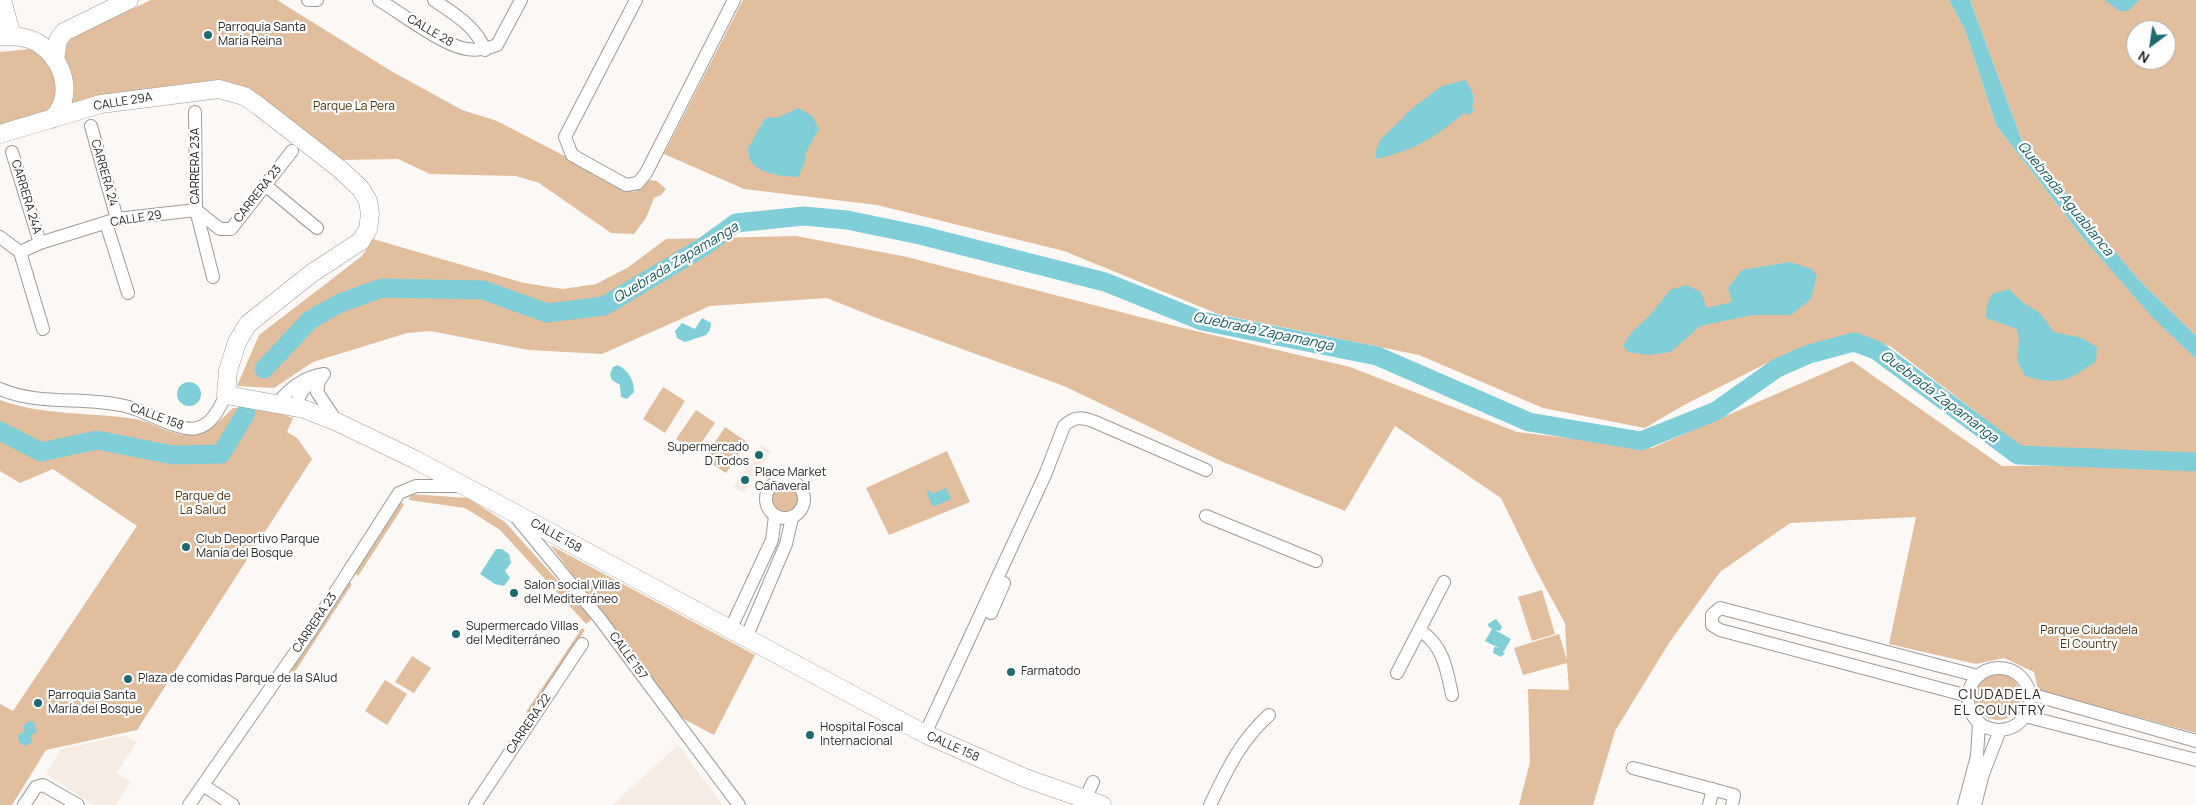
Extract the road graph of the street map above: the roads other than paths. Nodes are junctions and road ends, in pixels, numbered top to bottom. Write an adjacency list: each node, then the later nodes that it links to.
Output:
1 (2, 0): 8 (street)
2 (129, 0): 10 (street)
3 (379, 0): 9 (street, CALLE 28)
4 (434, 0): 9 (street, CALLE 28)
5 (521, 0): 9 (street)
6 (636, 0): 7 (street)
7 (734, 0)
8 (6, 36): 10 (street)
9 (485, 50)
10 (55, 60): 11 (street)
11 (66, 86): 12 (street); 14 (street)
12 (101, 104): 14 (street, CALLE 29A); 31 (street, CALLE 29A)
13 (195, 112): 20 (street, CARRERA 23A)
14 (52, 119): 16 (street, CALLE 29A)
15 (91, 126): 21 (street, CARRERA 24)
16 (0, 134)
17 (292, 151): 19 (street, CARRERA 23)
18 (12, 152): 24 (street, CARRERA 24A)
19 (265, 185): 20 (street, CARRERA 23); 22 (street)
20 (196, 210): 21 (street, CALLE 29); 26 (street, CARRERA 23A)
21 (112, 221): 24 (street, CALLE 29); 27 (street, CARRERA 24)
22 (317, 228)
23 (0, 237): 25 (street)
24 (40, 243): 25 (street, CALLE 29)
25 (20, 252): 28 (street)
26 (213, 277)
27 (128, 293)
28 (43, 329)
29 (324, 374): 32 (street); 33 (street); 34 (street)
30 (0, 390): 31 (street, CALLE 158)
31 (226, 395): 32 (street, CALLE 158)
32 (277, 404): 33 (street, CALLE 158)
33 (294, 406): 34 (street, CALLE 158)
34 (337, 422): 36 (street, CALLE 158)
35 (1206, 470): 37 (street)
36 (463, 486): 38 (street, CALLE 158); 62 (street, CARRERA 23)
37 (1042, 496): 44 (street); 57 (street)
38 (512, 511): 46 (street, CALLE 158); 71 (street, CALLE 157)
39 (775, 516): 41 (street); 41 (street); 46 (street)
40 (1206, 516): 42 (street)
41 (792, 518): 46 (street)
42 (1316, 561)
43 (1444, 582): 45 (street)
44 (991, 613)
45 (1419, 630): 48 (street); 51 (street)
46 (738, 634): 57 (street, CALLE 158)
47 (582, 644): 70 (street, CARRERA 22)
48 (1398, 673)
49 (1978, 676): 50 (street); 52 (street); 52 (street)
50 (2030, 694): 54 (street); 58 (street)
51 (1452, 695)
52 (1968, 696): 55 (street)
53 (1269, 715): 65 (street)
54 (2025, 716): 56 (street); 59 (street)
55 (1979, 722): 56 (street); 75 (street)
56 (2000, 730): 76 (street)
57 (925, 734): 64 (street, CALLE 158)
58 (2196, 741)
59 (2196, 760)
60 (1633, 768): 63 (street)
61 (1094, 782): 64 (street)
62 (203, 785): 68 (street, CARRERA 23); 69 (street)
63 (1713, 790): 73 (street); 74 (street)
64 (1084, 799): 72 (street, CALLE 158)
65 (1216, 799)
66 (24, 805): 67 (street)
67 (78, 805)
68 (189, 805)
69 (233, 805)
70 (475, 805)
71 (739, 805)
72 (1102, 805)
73 (1709, 805)
74 (1732, 805)
75 (1964, 805)
76 (1975, 805)

